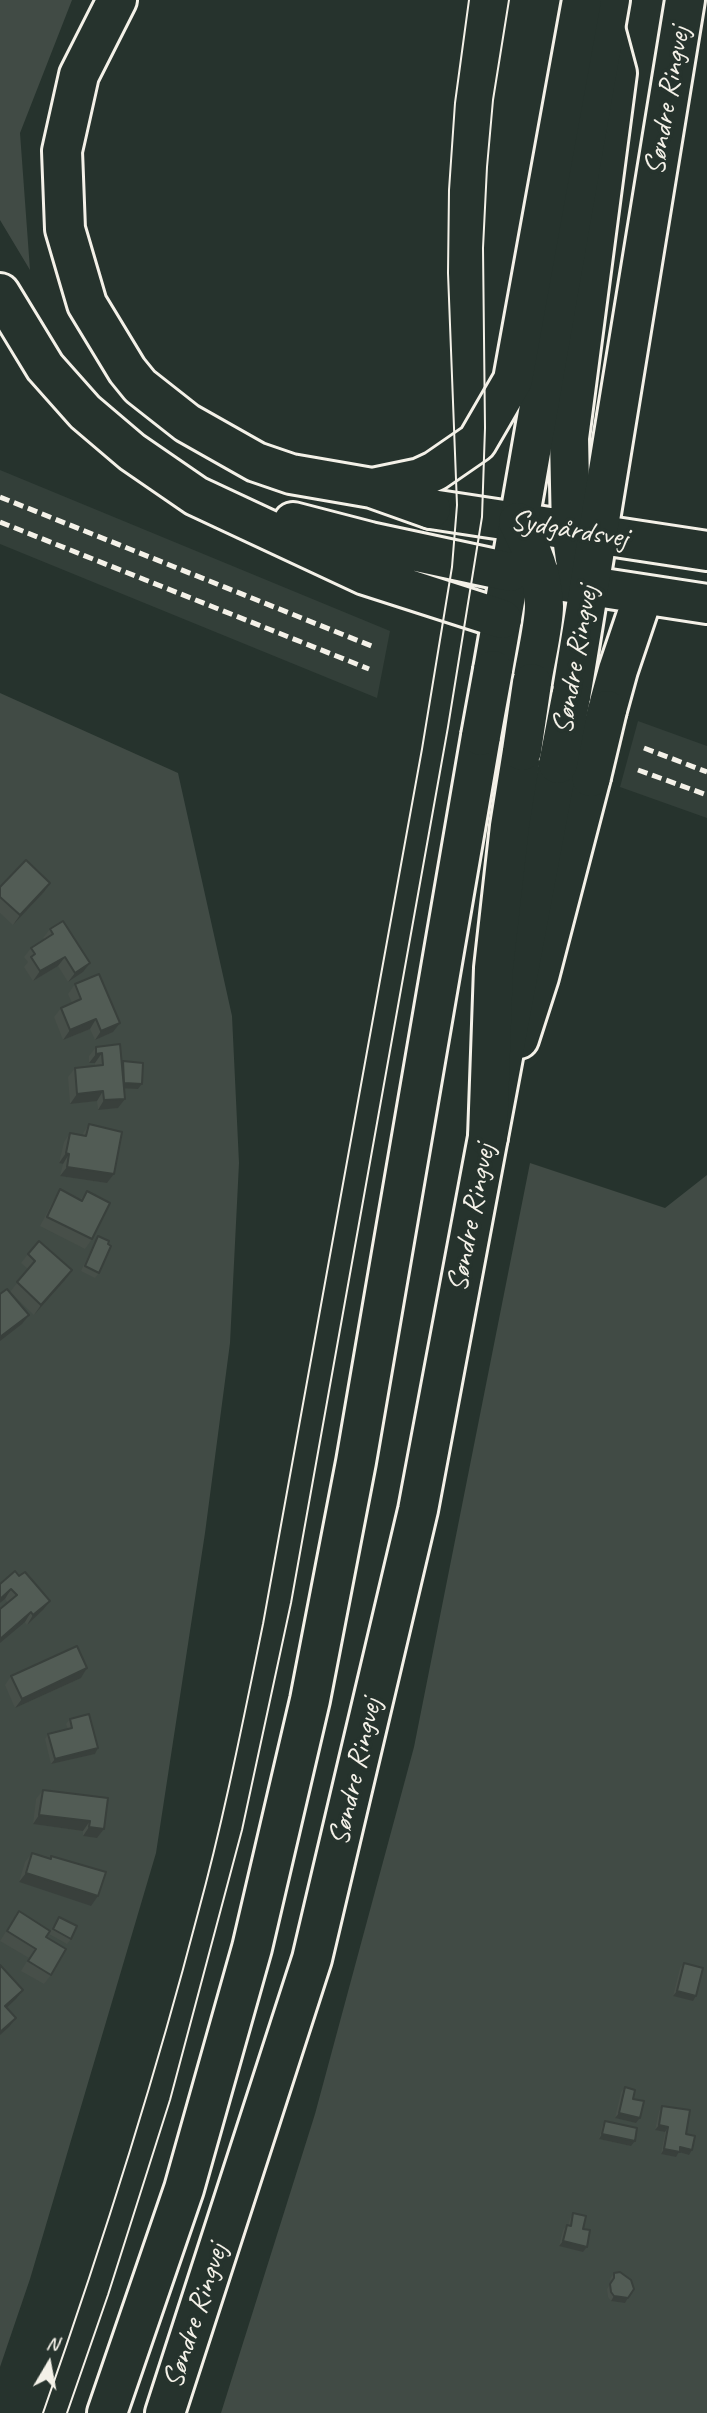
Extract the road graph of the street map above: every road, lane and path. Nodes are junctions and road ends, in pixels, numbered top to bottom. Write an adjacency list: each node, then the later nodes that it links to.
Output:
1 (117, 0): 5 (main road)
2 (685, 0): 8 (main road, Søndre Ringvej)
3 (599, 9): 5 (main road); 7 (main road, Søndre Ringvej); 8 (main road)
4 (0, 293): 6 (main road)
5 (372, 488): 7 (main road, Sydgårdsvej)
6 (197, 496): 10 (main road, Sydgårdsvej); 14 (main road)
7 (518, 522): 8 (main road, Sydgårdsvej); 10 (main road, Søndre Ringvej)
8 (584, 532): 9 (main road, Sydgårdsvej); 11 (main road, Søndre Ringvej)
9 (707, 551)
10 (525, 575): 11 (main road, Sydgårdsvej); 14 (main road, Søndre Ringvej); 16 (main road, bridge)
11 (590, 586): 12 (main road, Sydgårdsvej); 15 (main road, Søndre Ringvej, bridge)
12 (643, 596): 13 (main road, Sydgårdsvej); 15 (main road, bridge)
13 (707, 604)
14 (502, 619): 17 (main road, Søndre Ringvej, bridge)
15 (575, 770): 16 (main road, Søndre Ringvej)
16 (488, 1137): 18 (main road, Søndre Ringvej)
17 (107, 2413)
18 (165, 2413)

